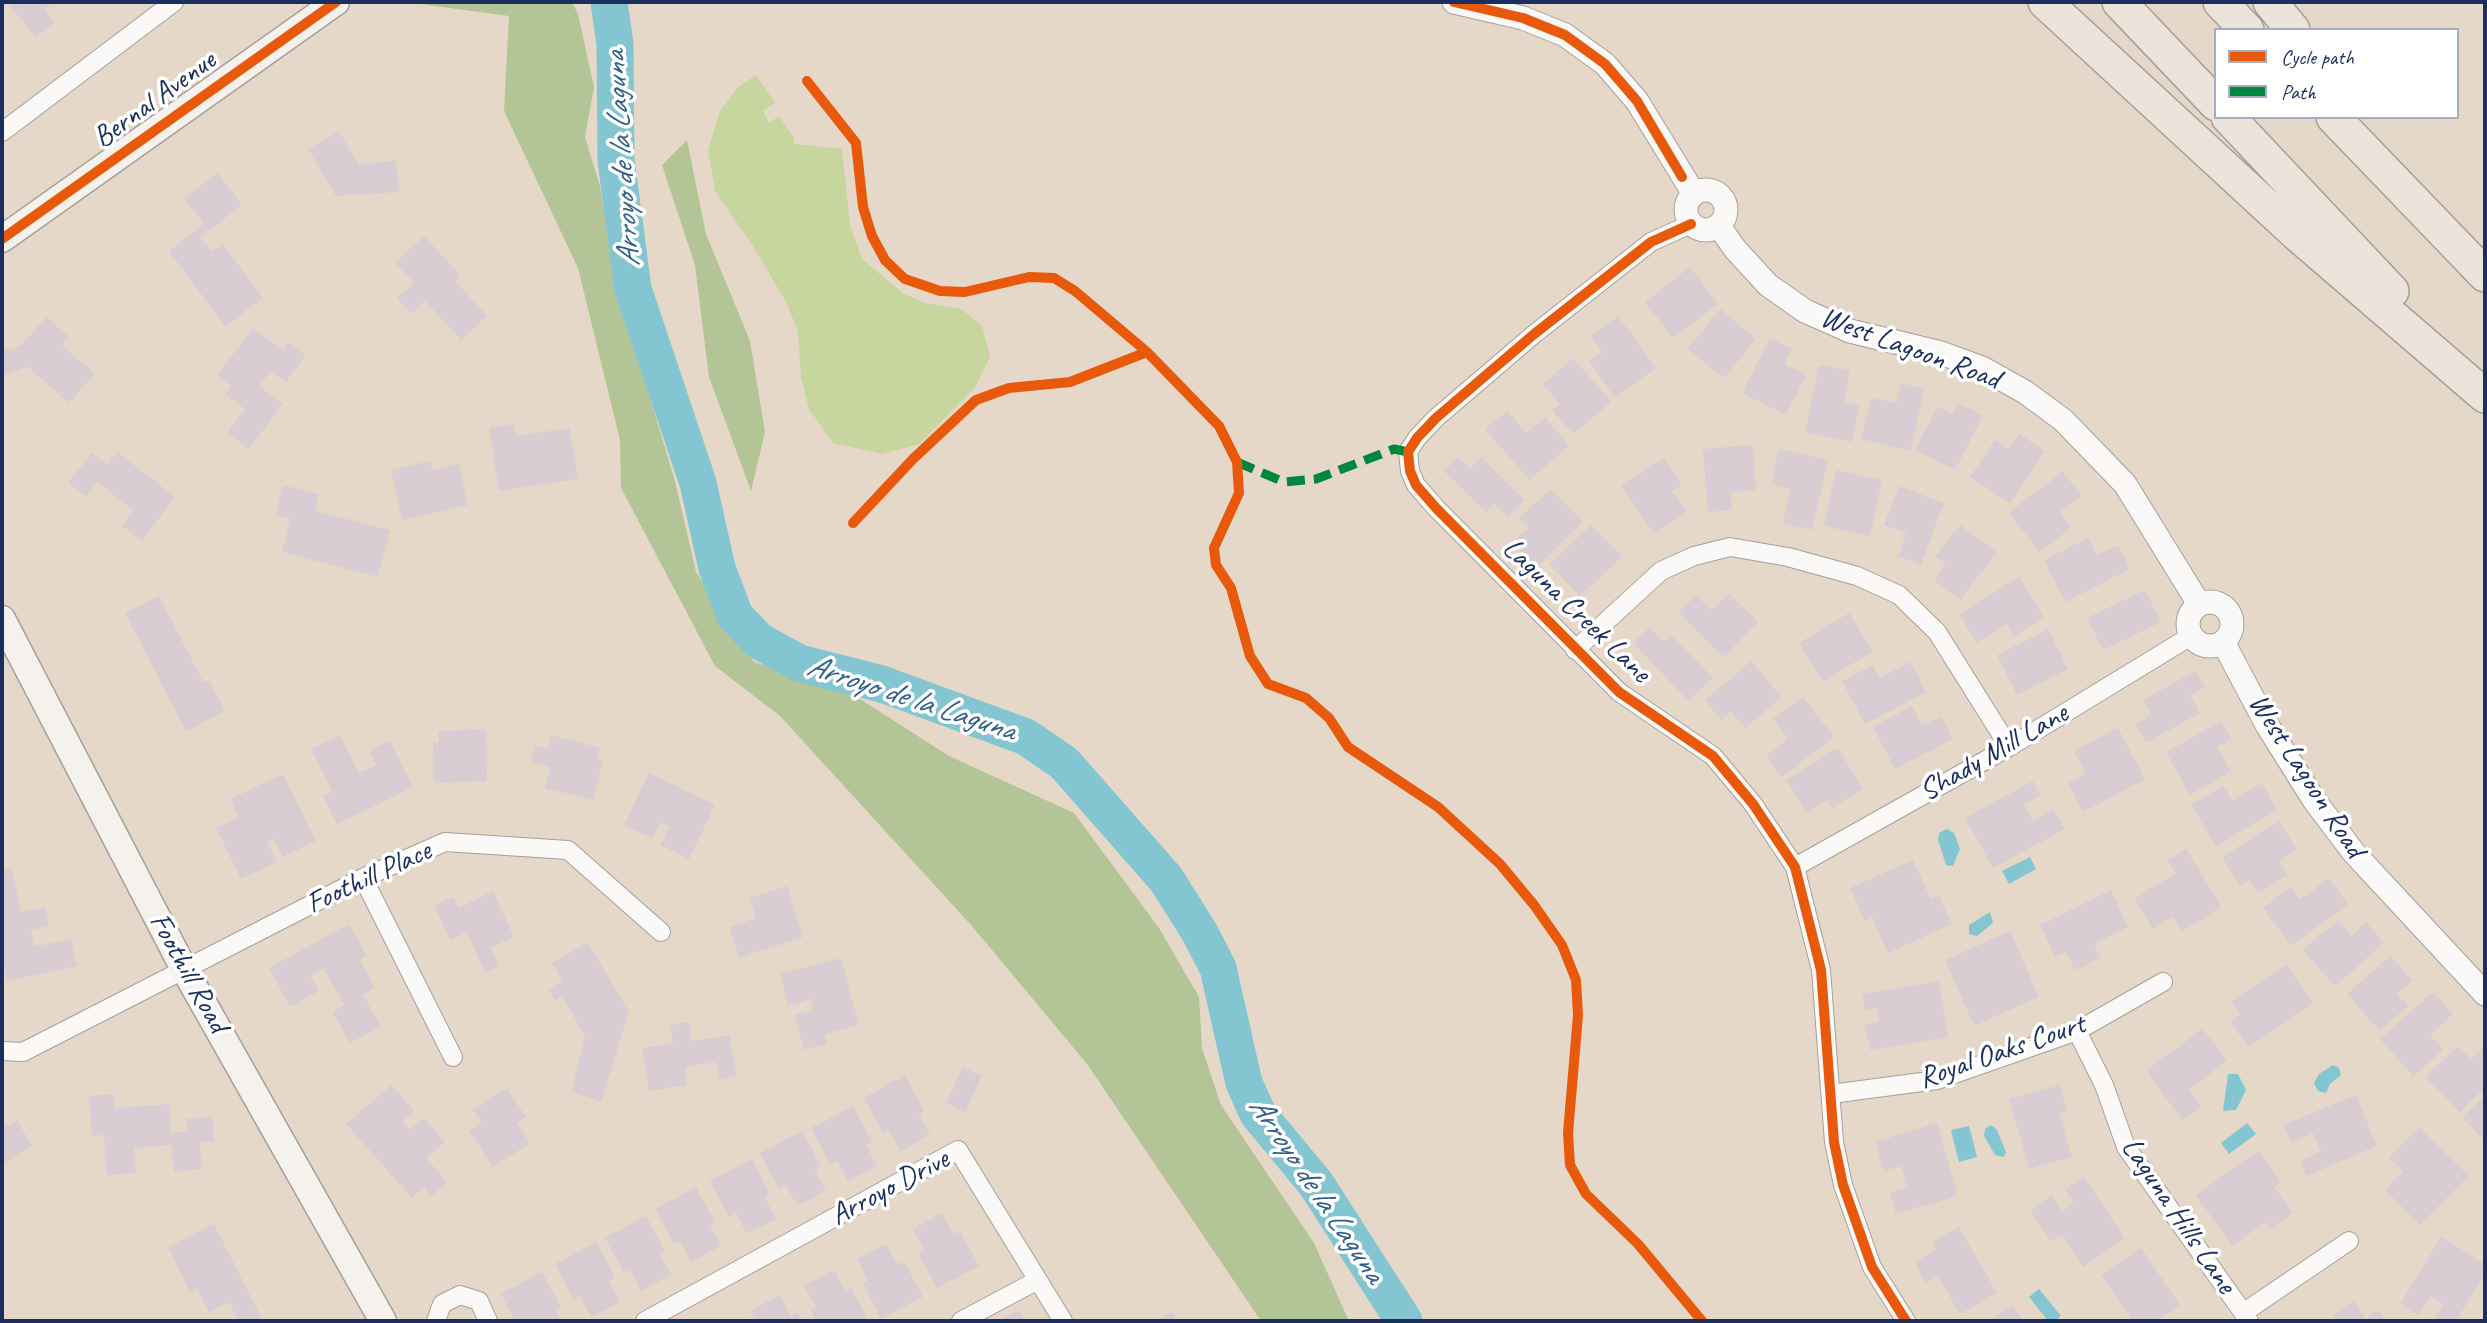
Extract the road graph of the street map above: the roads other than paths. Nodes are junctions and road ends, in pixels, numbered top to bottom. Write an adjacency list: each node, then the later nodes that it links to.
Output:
1 (174, 2): 14 (street)
2 (336, 2): 19 (main road, Bernal Avenue)
3 (1454, 2): 15 (street)
4 (2045, 2): 22 (highway)
5 (2119, 2): 10 (highway)
6 (2220, 2): 8 (highway)
7 (2270, 2): 9 (highway)
8 (2245, 28)
9 (2291, 28)
10 (2214, 102)
11 (2230, 119): 21 (highway)
12 (2335, 119): 17 (highway)
13 (2361, 119): 17 (highway)
14 (2, 132)
15 (1694, 194): 16 (street); 18 (street)
16 (1691, 224): 18 (street); 27 (street, Laguna Creek Lane)
17 (2439, 225): 20 (highway)
18 (1719, 226): 23 (street, West Lagoon Road)
19 (2, 239)
20 (2485, 275)
21 (2485, 390)
22 (2485, 396)
23 (2199, 604): 25 (street); 26 (street)
24 (2, 620): 32 (main road, Foothill Road)
25 (2191, 636): 26 (street); 28 (street, Shady Mill Lane)
26 (2222, 642): 34 (street, West Lagoon Road)
27 (1575, 650): 28 (street); 29 (street, Laguna Creek Lane)
28 (2009, 747): 29 (street, Shady Mill Lane)
29 (1795, 867): 38 (street, Laguna Creek Lane)
30 (363, 878): 31 (street, Foothill Place); 32 (street, Foothill Place); 37 (street)
31 (661, 932)
32 (184, 969): 36 (street, Foothill Place); 42 (main road, Foothill Road)
33 (2163, 982): 35 (street, Royal Oaks Court)
34 (2485, 994)
35 (2077, 1031): 38 (street, Royal Oaks Court); 41 (street, Laguna Hills Lane)
36 (2, 1051)
37 (453, 1057)
38 (1832, 1094): 48 (street, Laguna Creek Lane)
39 (2349, 1241): 41 (street)
40 (1038, 1280): 45 (street, Arroyo Drive); 46 (street); 47 (street, Arroyo Drive)
41 (2246, 1317)
42 (383, 1321)
43 (436, 1321): 44 (street)
44 (488, 1321)
45 (645, 1321)
46 (961, 1321)
47 (1063, 1321)
48 (1906, 1321)

